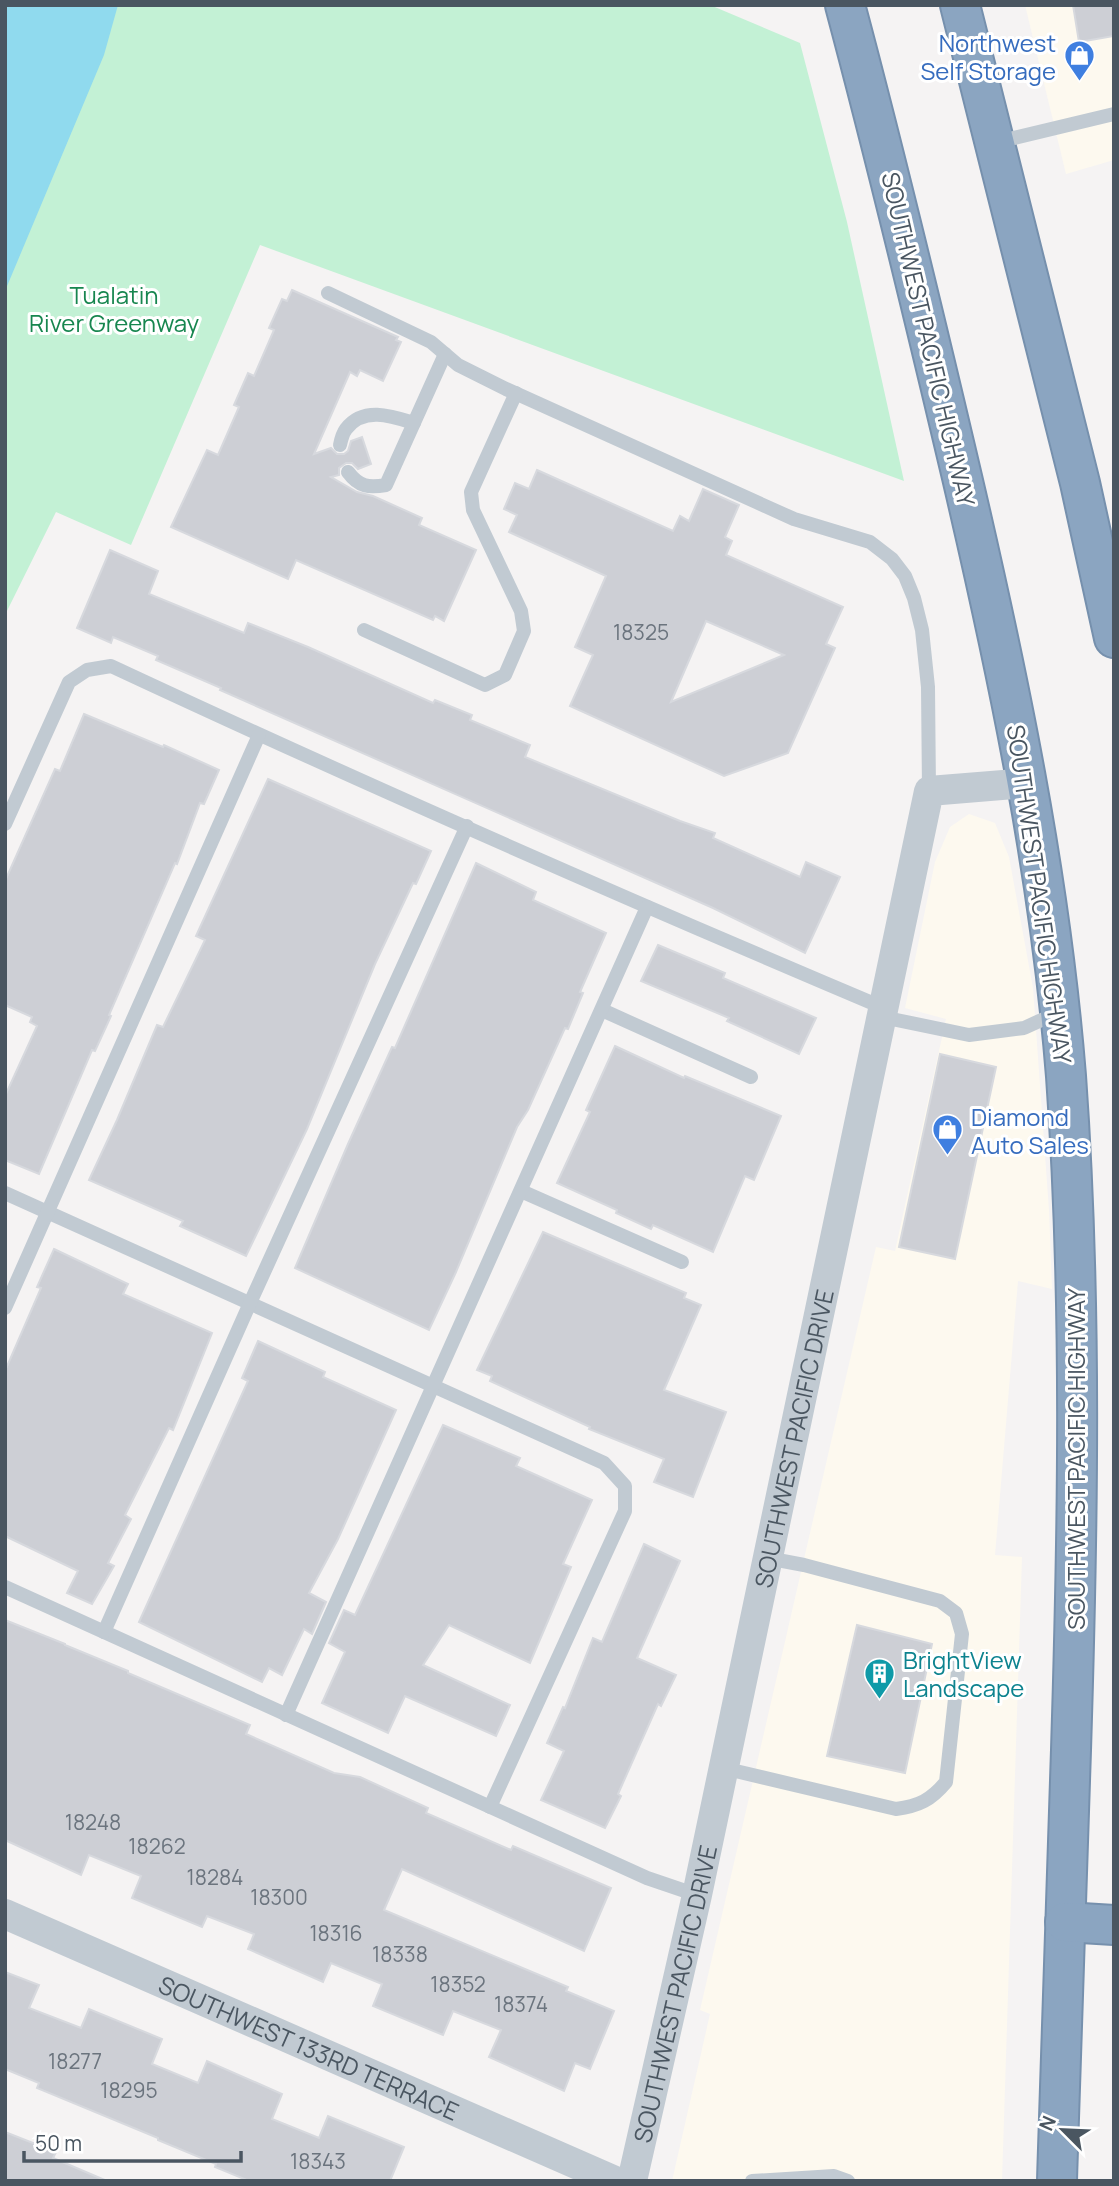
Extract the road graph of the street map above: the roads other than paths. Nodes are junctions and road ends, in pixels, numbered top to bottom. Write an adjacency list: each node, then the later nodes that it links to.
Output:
1 (845, 5): 14 (highway, SOUTHWEST PACIFIC HIGHWAY)
2 (960, 5): 4 (highway)
3 (1114, 114): 4 (lane)
4 (996, 142): 12 (highway)
5 (328, 293): 6 (lane)
6 (445, 354): 7 (lane); 8 (lane)
7 (516, 393): 11 (lane); 15 (lane)
8 (414, 422): 9 (lane); 10 (lane)
9 (340, 445)
10 (348, 472)
11 (364, 630)
12 (1114, 638)
13 (259, 735): 16 (lane); 17 (lane); 25 (lane)
14 (1027, 783): 15 (street); 21 (highway, SOUTHWEST PACIFIC HIGHWAY)
15 (929, 791): 20 (street, SOUTHWEST PACIFIC DRIVE)
16 (5, 824)
17 (467, 826): 18 (lane); 27 (lane)
18 (647, 907): 19 (lane); 20 (lane)
19 (602, 1010): 22 (lane); 23 (lane)
20 (883, 1012): 21 (lane); 30 (street, SOUTHWEST PACIFIC DRIVE)
21 (1060, 1012): 38 (highway, SOUTHWEST PACIFIC HIGHWAY)
22 (751, 1077)
23 (521, 1191): 26 (lane); 29 (lane)
24 (5, 1193): 25 (lane)
25 (47, 1213): 27 (lane); 28 (lane)
26 (682, 1262)
27 (250, 1303): 29 (lane); 32 (lane)
28 (5, 1308)
29 (435, 1386): 33 (lane); 35 (lane)
30 (767, 1558): 34 (street, SOUTHWEST PACIFIC DRIVE); 34 (lane)
31 (5, 1587): 32 (lane)
32 (104, 1632): 33 (lane)
33 (286, 1715): 35 (lane)
34 (723, 1768): 36 (street, SOUTHWEST PACIFIC DRIVE)
35 (490, 1807): 36 (lane)
36 (697, 1895): 41 (street, SOUTHWEST PACIFIC DRIVE)
37 (5, 1914): 40 (street, SOUTHWEST 133RD TERRACE)
38 (1065, 1922): 39 (highway); 44 (highway, SOUTHWEST PACIFIC HIGHWAY)
39 (1114, 1925)
40 (615, 2181)
41 (632, 2181)
42 (752, 2181): 43 (lane)
43 (848, 2181)
44 (1057, 2181)

